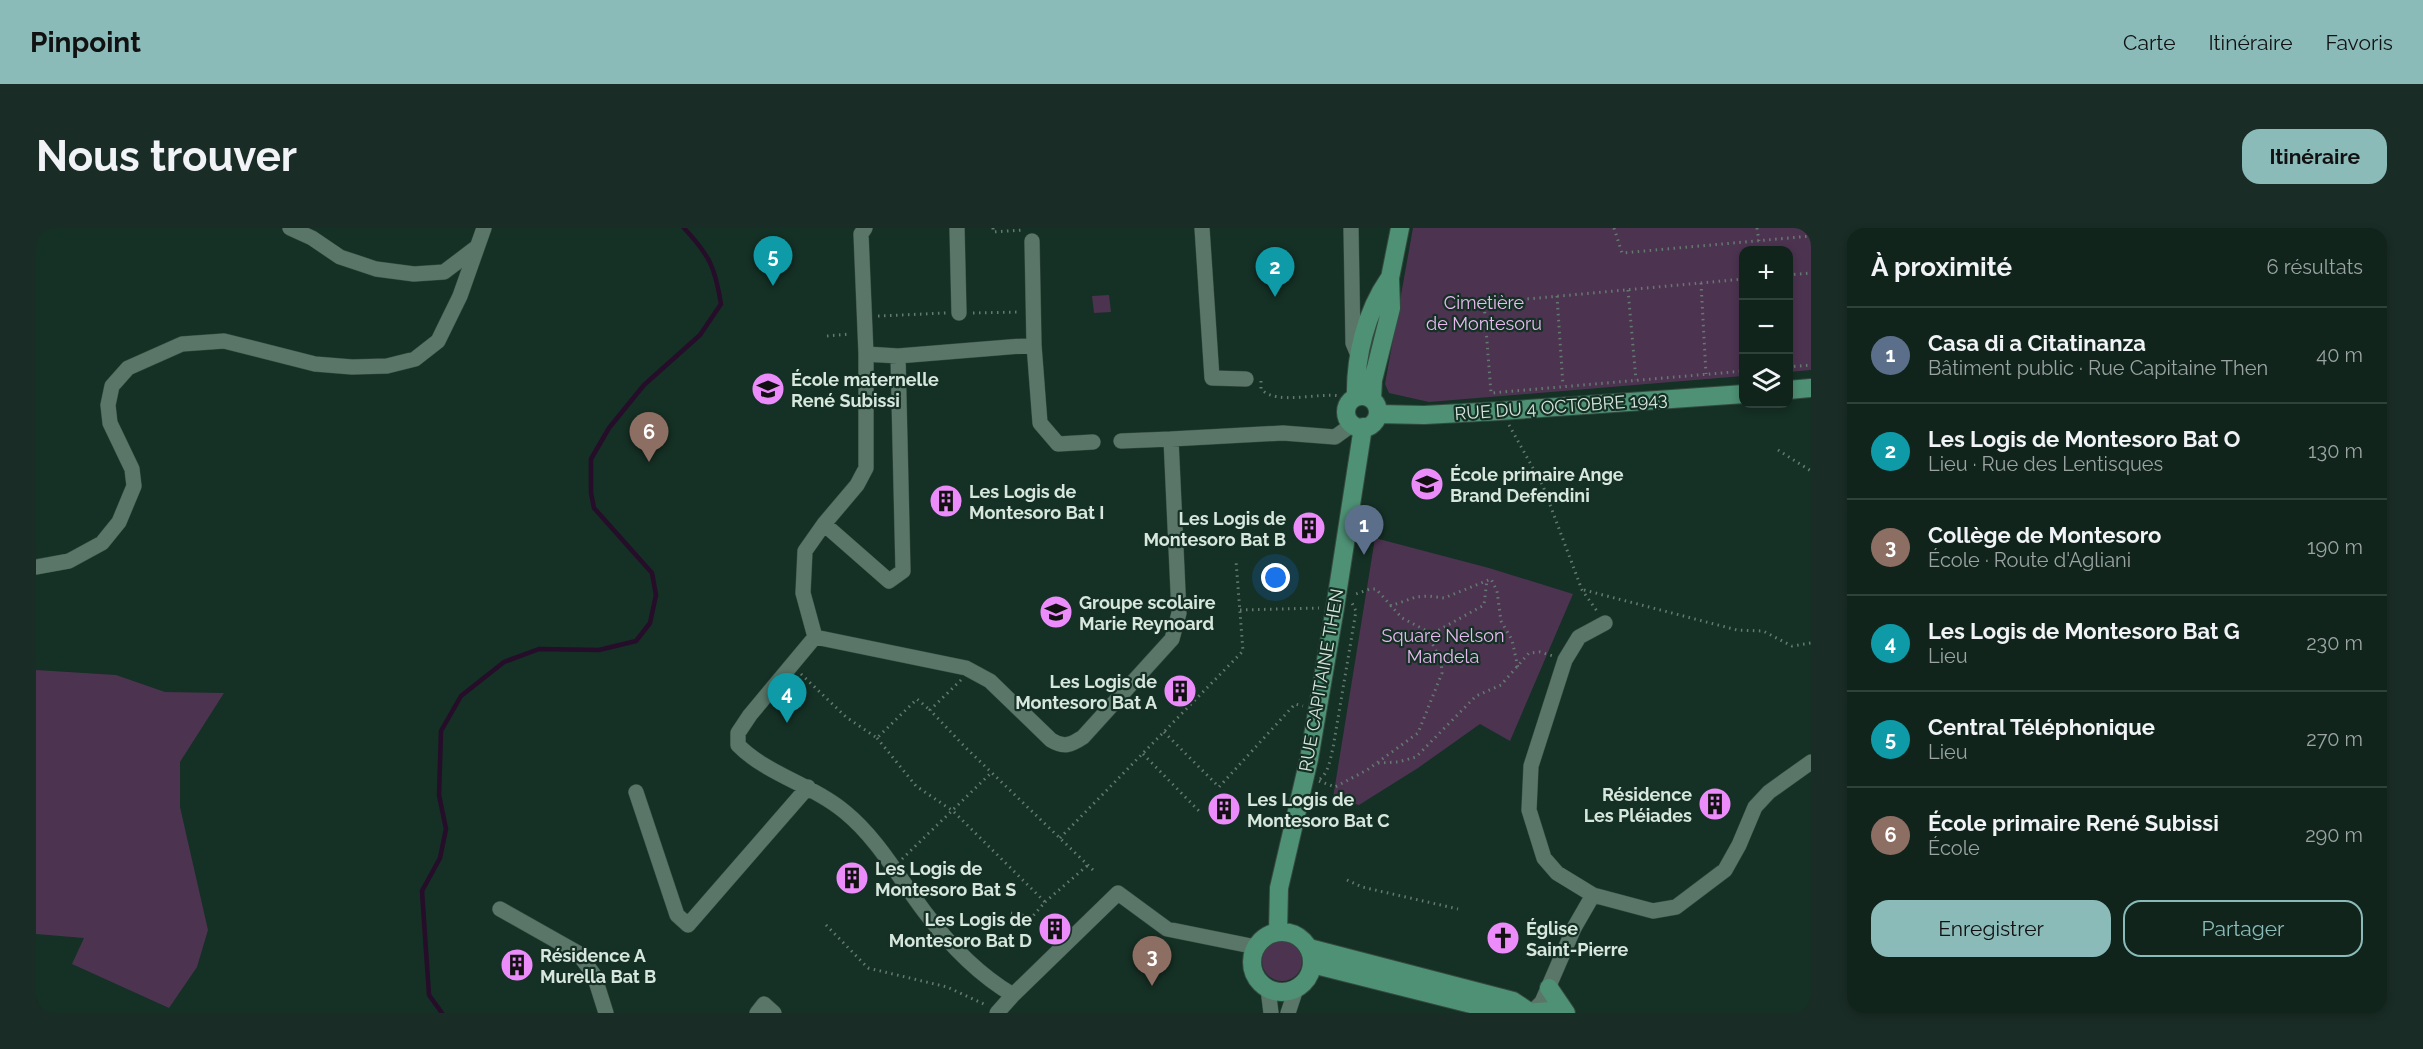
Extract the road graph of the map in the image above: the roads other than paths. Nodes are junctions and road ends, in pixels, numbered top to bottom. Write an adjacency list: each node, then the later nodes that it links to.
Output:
1 (290, 228): 9 (street)
2 (484, 228): 9 (street)
3 (865, 228): 16 (street)
4 (957, 228): 12 (street)
5 (1202, 228): 19 (street)
6 (1352, 228): 11 (street)
7 (1400, 228): 10 (main road)
8 (1032, 241): 14 (street)
9 (477, 247): 29 (street)
10 (1390, 278): 13 (main road); 15 (main road)
11 (1354, 303): 13 (street); 17 (street)
12 (959, 313)
13 (1366, 328): 15 (street); 17 (main road)
14 (1034, 345): 18 (street); 27 (street)
15 (1379, 353): 23 (main road)
16 (866, 354): 18 (street); 28 (street)
17 (1358, 355): 23 (main road)
18 (898, 356): 28 (street)
19 (1246, 379)
20 (1811, 388): 21 (main road)
21 (1793, 390)
22 (1739, 394): 23 (main road, RUE DU 4 OCTOBRE 1943)
23 (1364, 402): 24 (main road); 24 (main road, RUE CAPITAINE THEN)
24 (1358, 426): 25 (street); 37 (main road, RUE CAPITAINE THEN)
25 (1172, 439): 26 (street); 31 (street)
26 (1121, 441)
27 (1093, 442)
28 (824, 524): 31 (street)
29 (36, 567)
30 (1605, 623): 35 (street)
31 (815, 637): 33 (street)
32 (1811, 762): 35 (street)
33 (808, 787): 34 (street); 43 (street)
34 (636, 792)
35 (1593, 895): 40 (street)
36 (500, 909): 45 (street)
37 (1278, 932): 38 (main road); 39 (main road)
38 (1256, 947): 41 (main road); 43 (street)
39 (1310, 956): 42 (main road); 50 (main road); 52 (main road)
40 (1549, 988): 52 (street); 54 (main road)
41 (1268, 989): 42 (main road); 48 (street)
42 (1296, 989): 49 (street)
43 (1013, 995): 44 (street)
44 (998, 1012)
45 (606, 1013)
46 (757, 1013): 47 (street)
47 (774, 1013)
48 (1271, 1013)
49 (1288, 1013)
50 (1507, 1013)
51 (1521, 1013): 52 (main road)
52 (1531, 1013): 53 (main road)
53 (1560, 1013)
54 (1566, 1013)

